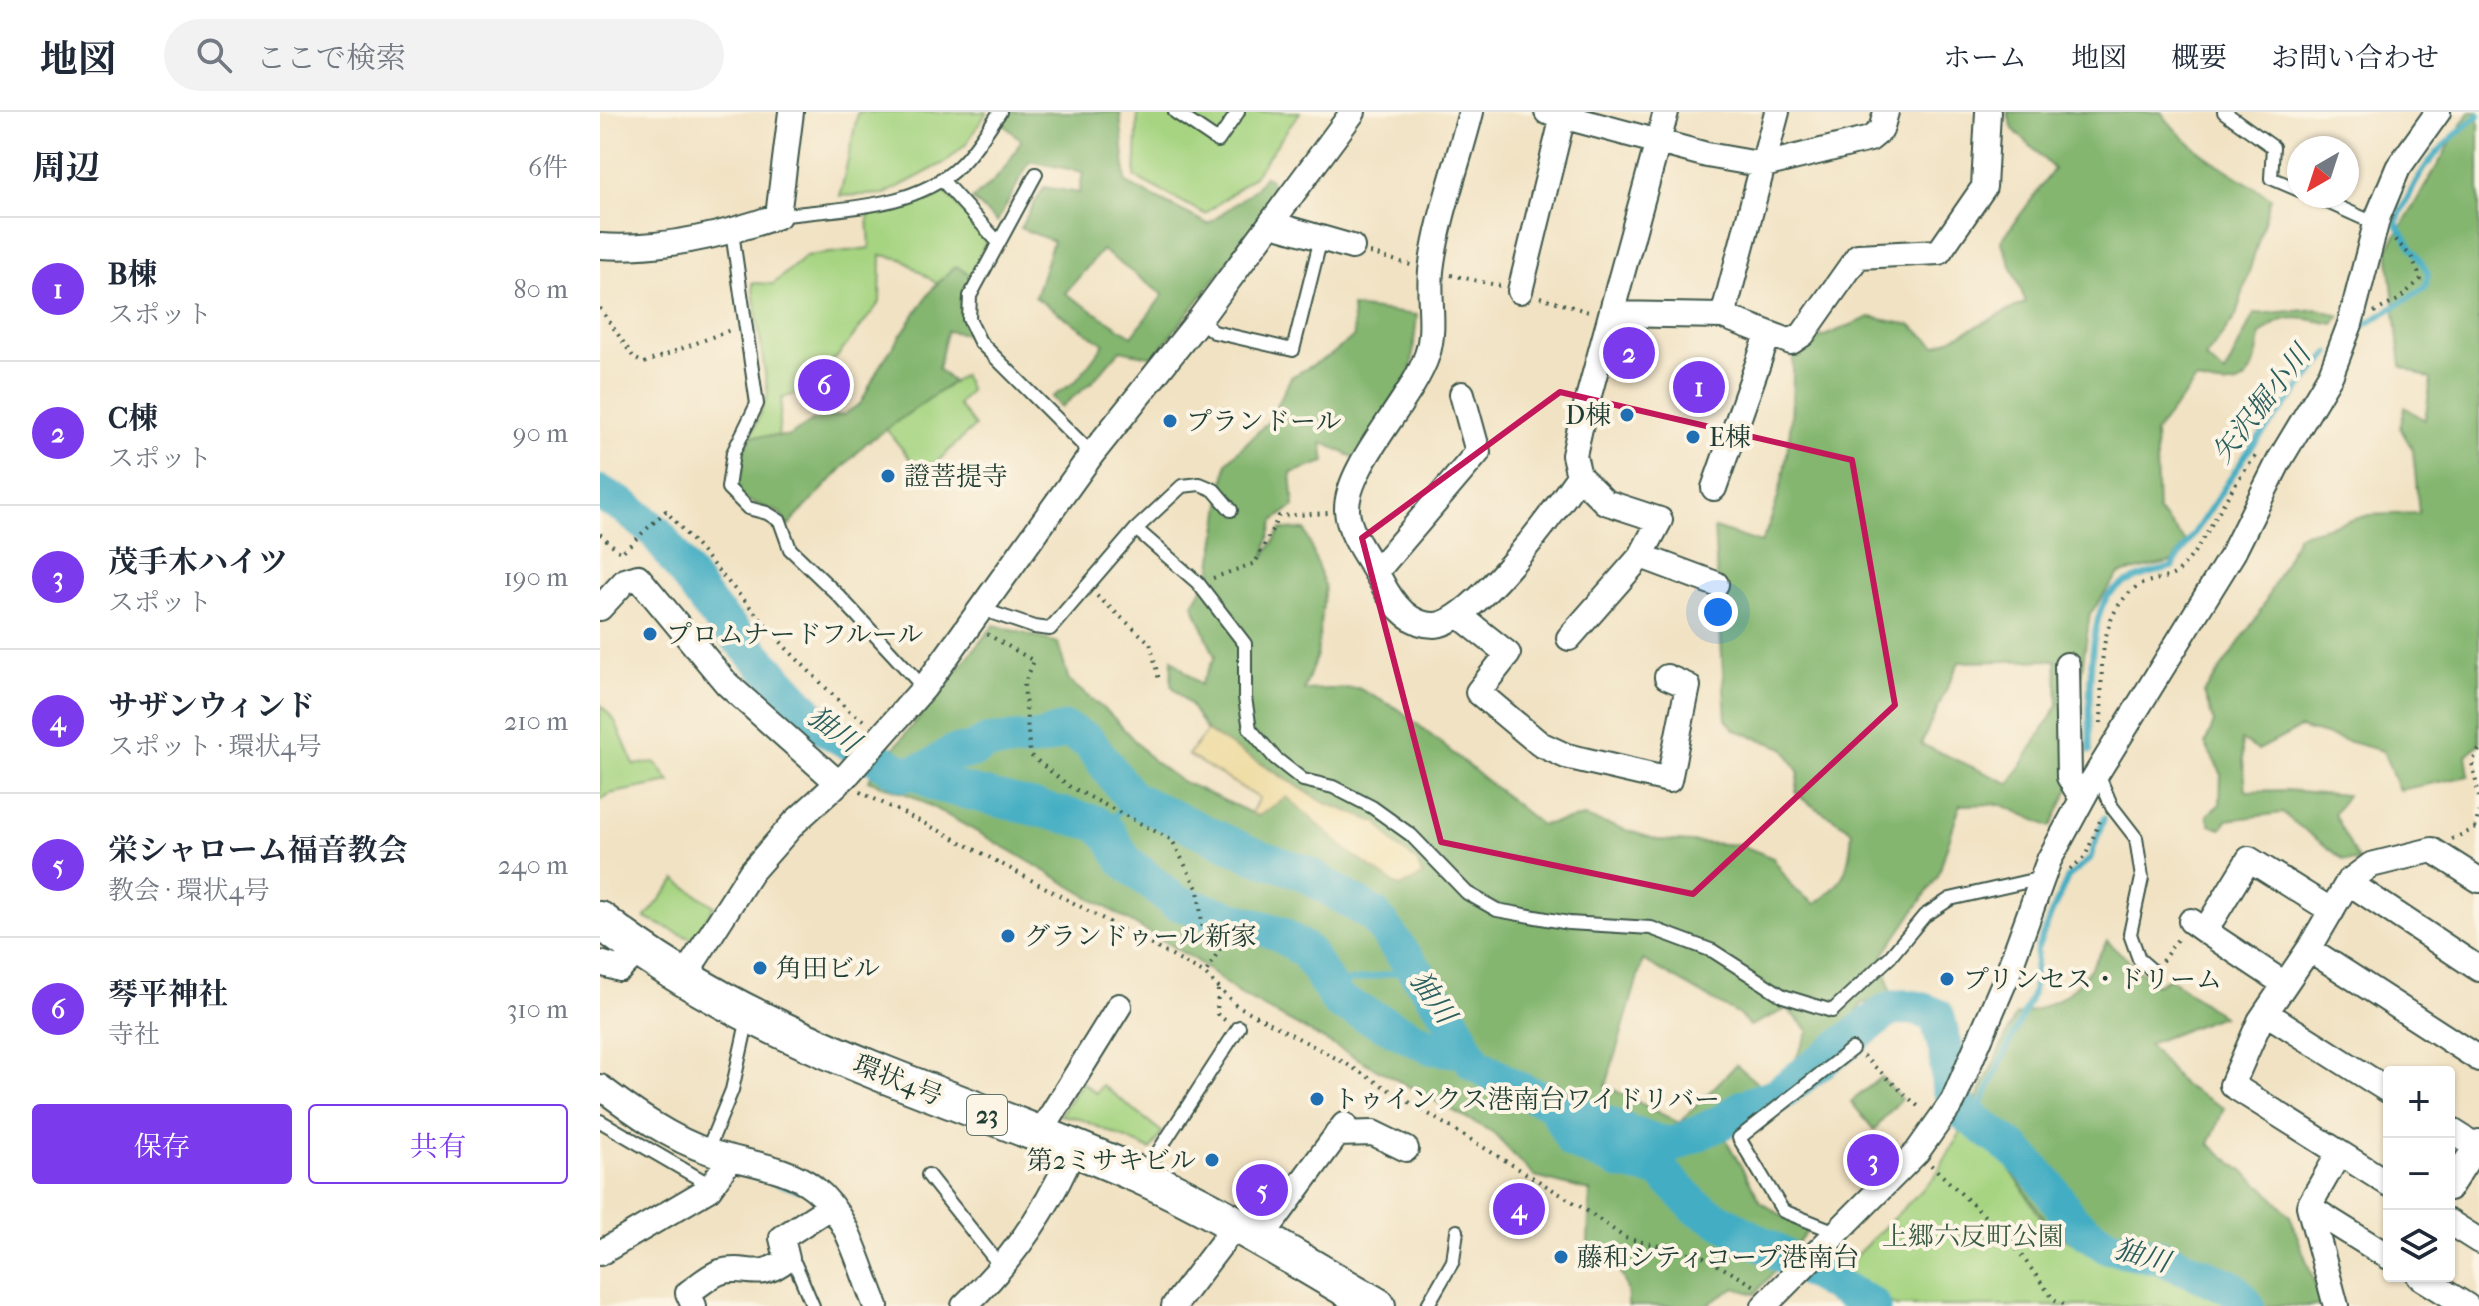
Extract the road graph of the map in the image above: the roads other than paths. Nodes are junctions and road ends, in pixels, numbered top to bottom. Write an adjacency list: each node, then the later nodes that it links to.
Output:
1 (791, 112): 20 (street)
2 (1000, 112): 17 (lane)
3 (1175, 112): 4 (lane)
4 (1238, 112)
5 (1353, 112): 21 (street)
6 (1471, 112): 40 (street)
7 (1666, 112): 14 (street)
8 (1777, 112): 15 (street)
9 (1886, 112): 15 (street)
10 (1988, 112): 32 (street)
11 (2224, 112): 18 (lane)
12 (2438, 112): 22 (street)
13 (1558, 113): 14 (street); 28 (street)
14 (1659, 142): 15 (street); 29 (street)
15 (1764, 165): 30 (street)
16 (1036, 174): 25 (lane)
17 (941, 179): 20 (lane); 25 (lane)
18 (2287, 185)
19 (2339, 208): 22 (lane)
20 (778, 216): 23 (street)
21 (1272, 224): 24 (street); 31 (street)
22 (2381, 228): 50 (street)
23 (732, 232): 26 (street); 48 (lane)
24 (1321, 238): 27 (street); 31 (lane)
25 (998, 242): 34 (lane)
26 (600, 246)
27 (1352, 247)
28 (1520, 291)
29 (1612, 314): 30 (street); 35 (street)
30 (1723, 316): 32 (street)
31 (1199, 320): 34 (street)
32 (1768, 335): 36 (street)
33 (1462, 394): 40 (street)
34 (1092, 454): 44 (street)
35 (1579, 476): 39 (street); 43 (street)
36 (1714, 488)
37 (1231, 510): 38 (lane)
38 (1136, 529): 44 (lane); 51 (lane)
39 (1641, 556): 41 (street); 45 (street)
40 (1376, 572): 43 (street)
41 (1716, 584)
42 (600, 608): 49 (street)
43 (1460, 616): 47 (street)
44 (976, 617): 48 (street)
45 (1569, 638)
46 (2067, 665): 50 (street)
47 (1667, 677)
48 (924, 688): 49 (street)
49 (842, 777): 61 (street)
50 (2090, 785): 51 (street); 60 (lane)
51 (2042, 878): 89 (street)
52 (2479, 880): 53 (street)
53 (2348, 882): 54 (street); 59 (street)
54 (2332, 911): 57 (street); 62 (street)
55 (600, 920): 56 (main road, 環状4号 / 23)
56 (640, 949): 58 (street); 61 (main road, 環状4号 / 23)
57 (2309, 949): 62 (street); 68 (street)
58 (600, 963)
59 (2479, 969)
60 (2154, 972)
61 (689, 981): 73 (main road, 環状4号 / 23)
62 (2283, 983): 64 (street)
63 (1119, 1006): 73 (street)
64 (2266, 1013): 70 (street); 78 (street)
65 (746, 1027): 77 (lane)
66 (1239, 1027): 81 (lane)
67 (1852, 1049): 89 (lane)
68 (2479, 1059)
69 (600, 1087): 77 (street)
70 (2383, 1087)
71 (600, 1121): 79 (lane)
72 (2455, 1133): 74 (street)
73 (1039, 1135): 75 (main road, 環状4号 / 23)
74 (2478, 1146): 82 (street)
75 (1074, 1148): 81 (main road, 環状4号 / 23); 94 (street)
76 (1406, 1149): 88 (street)
77 (707, 1151): 79 (street)
78 (2339, 1153): 83 (street); 85 (street)
79 (723, 1171): 84 (street); 91 (street)
80 (928, 1175): 94 (lane)
81 (1142, 1177): 88 (main road, 環状4号 / 23)
82 (2455, 1179)
83 (2383, 1180)
84 (828, 1208): 93 (street); 99 (street)
85 (2312, 1209): 92 (street); 104 (street)
86 (2455, 1226): 90 (street)
87 (1457, 1231): 103 (lane)
88 (1248, 1232): 101 (street); 102 (main road, 環状4号 / 23)
89 (1828, 1240): 96 (street)
90 (2479, 1241)
91 (600, 1253)
92 (2383, 1253)
93 (787, 1259): 97 (street); 98 (lane)
94 (1001, 1267): 100 (street)
95 (2429, 1282): 105 (street)
96 (1777, 1299)
97 (694, 1306)
98 (813, 1306)
99 (876, 1306)
100 (964, 1306)
101 (1174, 1306)
102 (1377, 1306)
103 (1427, 1306)
104 (2336, 1306)
105 (2467, 1306)

